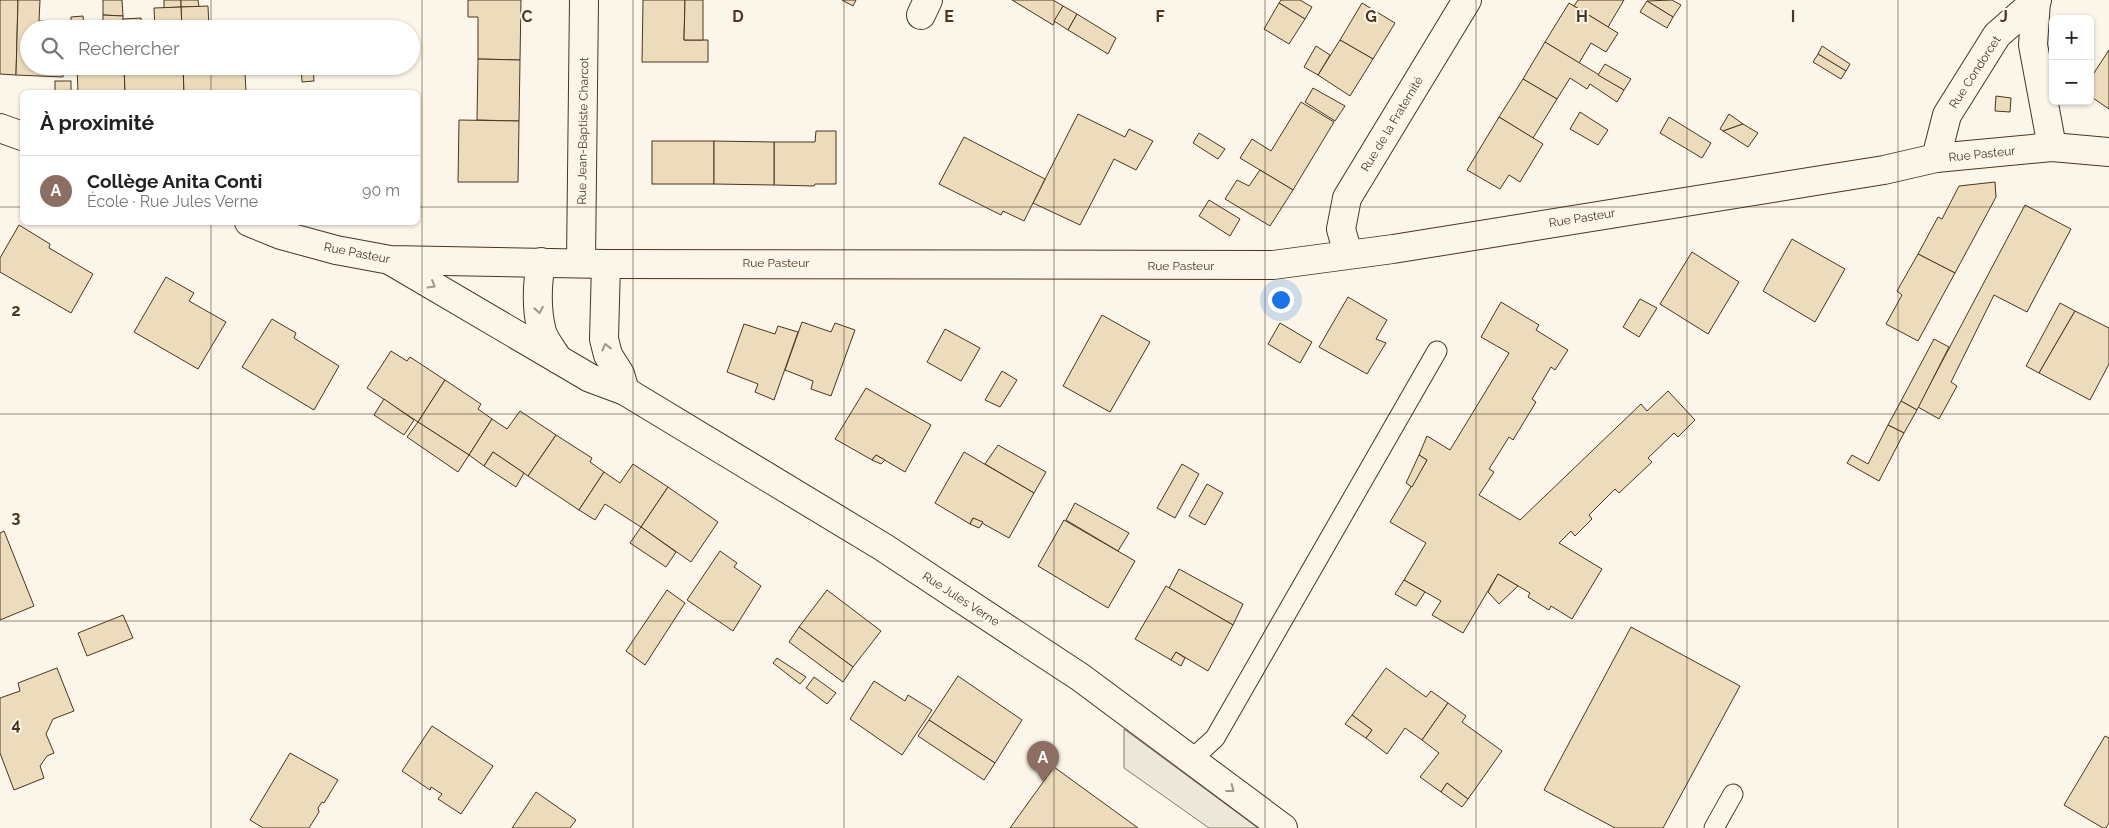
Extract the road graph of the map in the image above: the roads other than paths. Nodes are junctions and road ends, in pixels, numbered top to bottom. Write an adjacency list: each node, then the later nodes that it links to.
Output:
1 (584, 0): 13 (street, Rue Jean-Baptiste Charcot)
2 (1467, 0): 10 (street, Rue de la Fraternité)
3 (2036, 1): 6 (street, Rue Condorcet); 8 (street, Rue Condorcet)
4 (0, 128): 5 (street)
5 (20, 135)
6 (2052, 147): 7 (street, Rue Pasteur); 8 (street, Rue Pasteur)
7 (2109, 152)
8 (1936, 158): 10 (street, Rue Pasteur)
9 (256, 225): 11 (street, Rue Pasteur)
10 (1348, 254): 13 (street, Rue Pasteur)
11 (390, 260): 12 (street, Rue Pasteur); 15 (street, one-way to 15)
12 (541, 262): 13 (street, Rue Pasteur); 15 (street, Rue Jules Verne, one-way to 15)
13 (594, 263): 16 (street, one-way to 13)
14 (1437, 351): 17 (lane)
15 (558, 359): 16 (street, Rue Jules Verne)
16 (625, 391): 17 (street, Rue Jules Verne)
17 (1191, 760): 19 (street, Rue Jules Verne, one-way to 19)
18 (1734, 794): 20 (lane)
19 (1283, 828)
20 (1714, 828)

